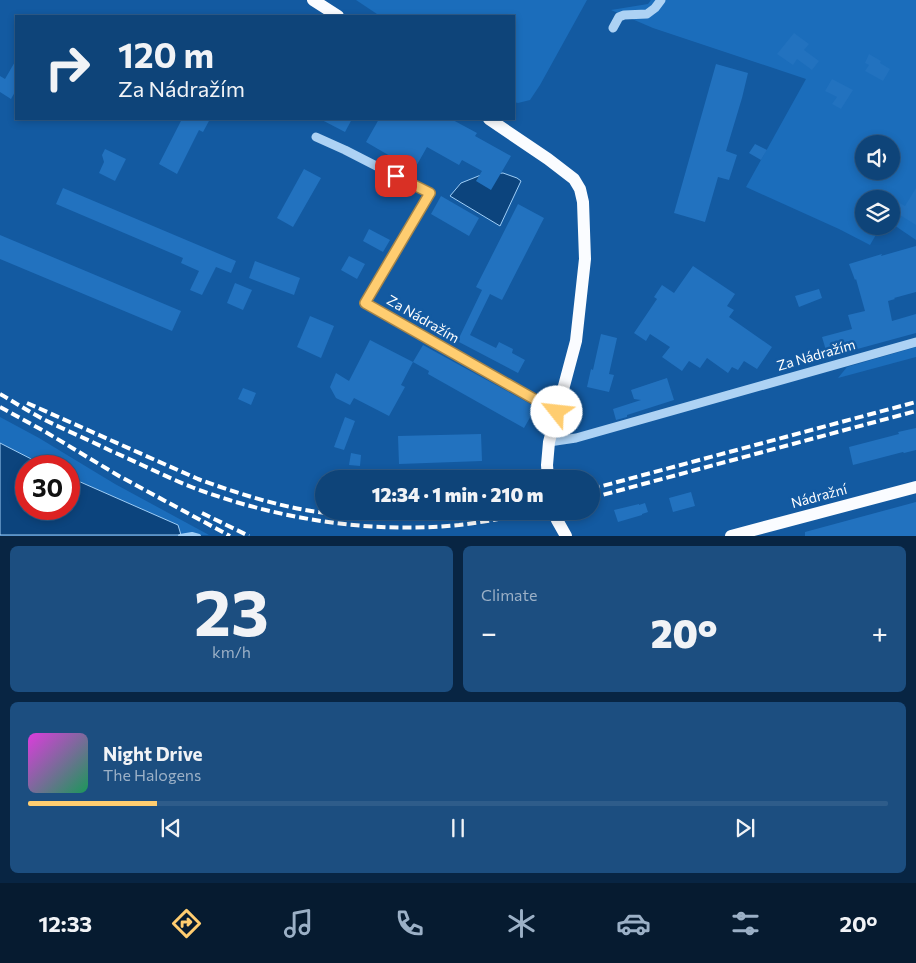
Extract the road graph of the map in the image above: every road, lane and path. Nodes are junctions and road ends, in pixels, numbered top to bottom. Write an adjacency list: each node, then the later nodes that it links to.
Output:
1 (661, 0): 4 (street)
2 (321, 2): 3 (main road)
3 (337, 15)
4 (613, 28)
5 (490, 120): 8 (main road)
6 (316, 137): 8 (street, Za Nádražím)
7 (916, 342): 9 (street, Za Nádražím)
8 (557, 412): 9 (main road)
9 (549, 442): 10 (main road)
10 (547, 470)
11 (916, 487): 14 (main road, Nádražní)
12 (558, 520): 13 (main road)
13 (566, 536)
14 (731, 536)

